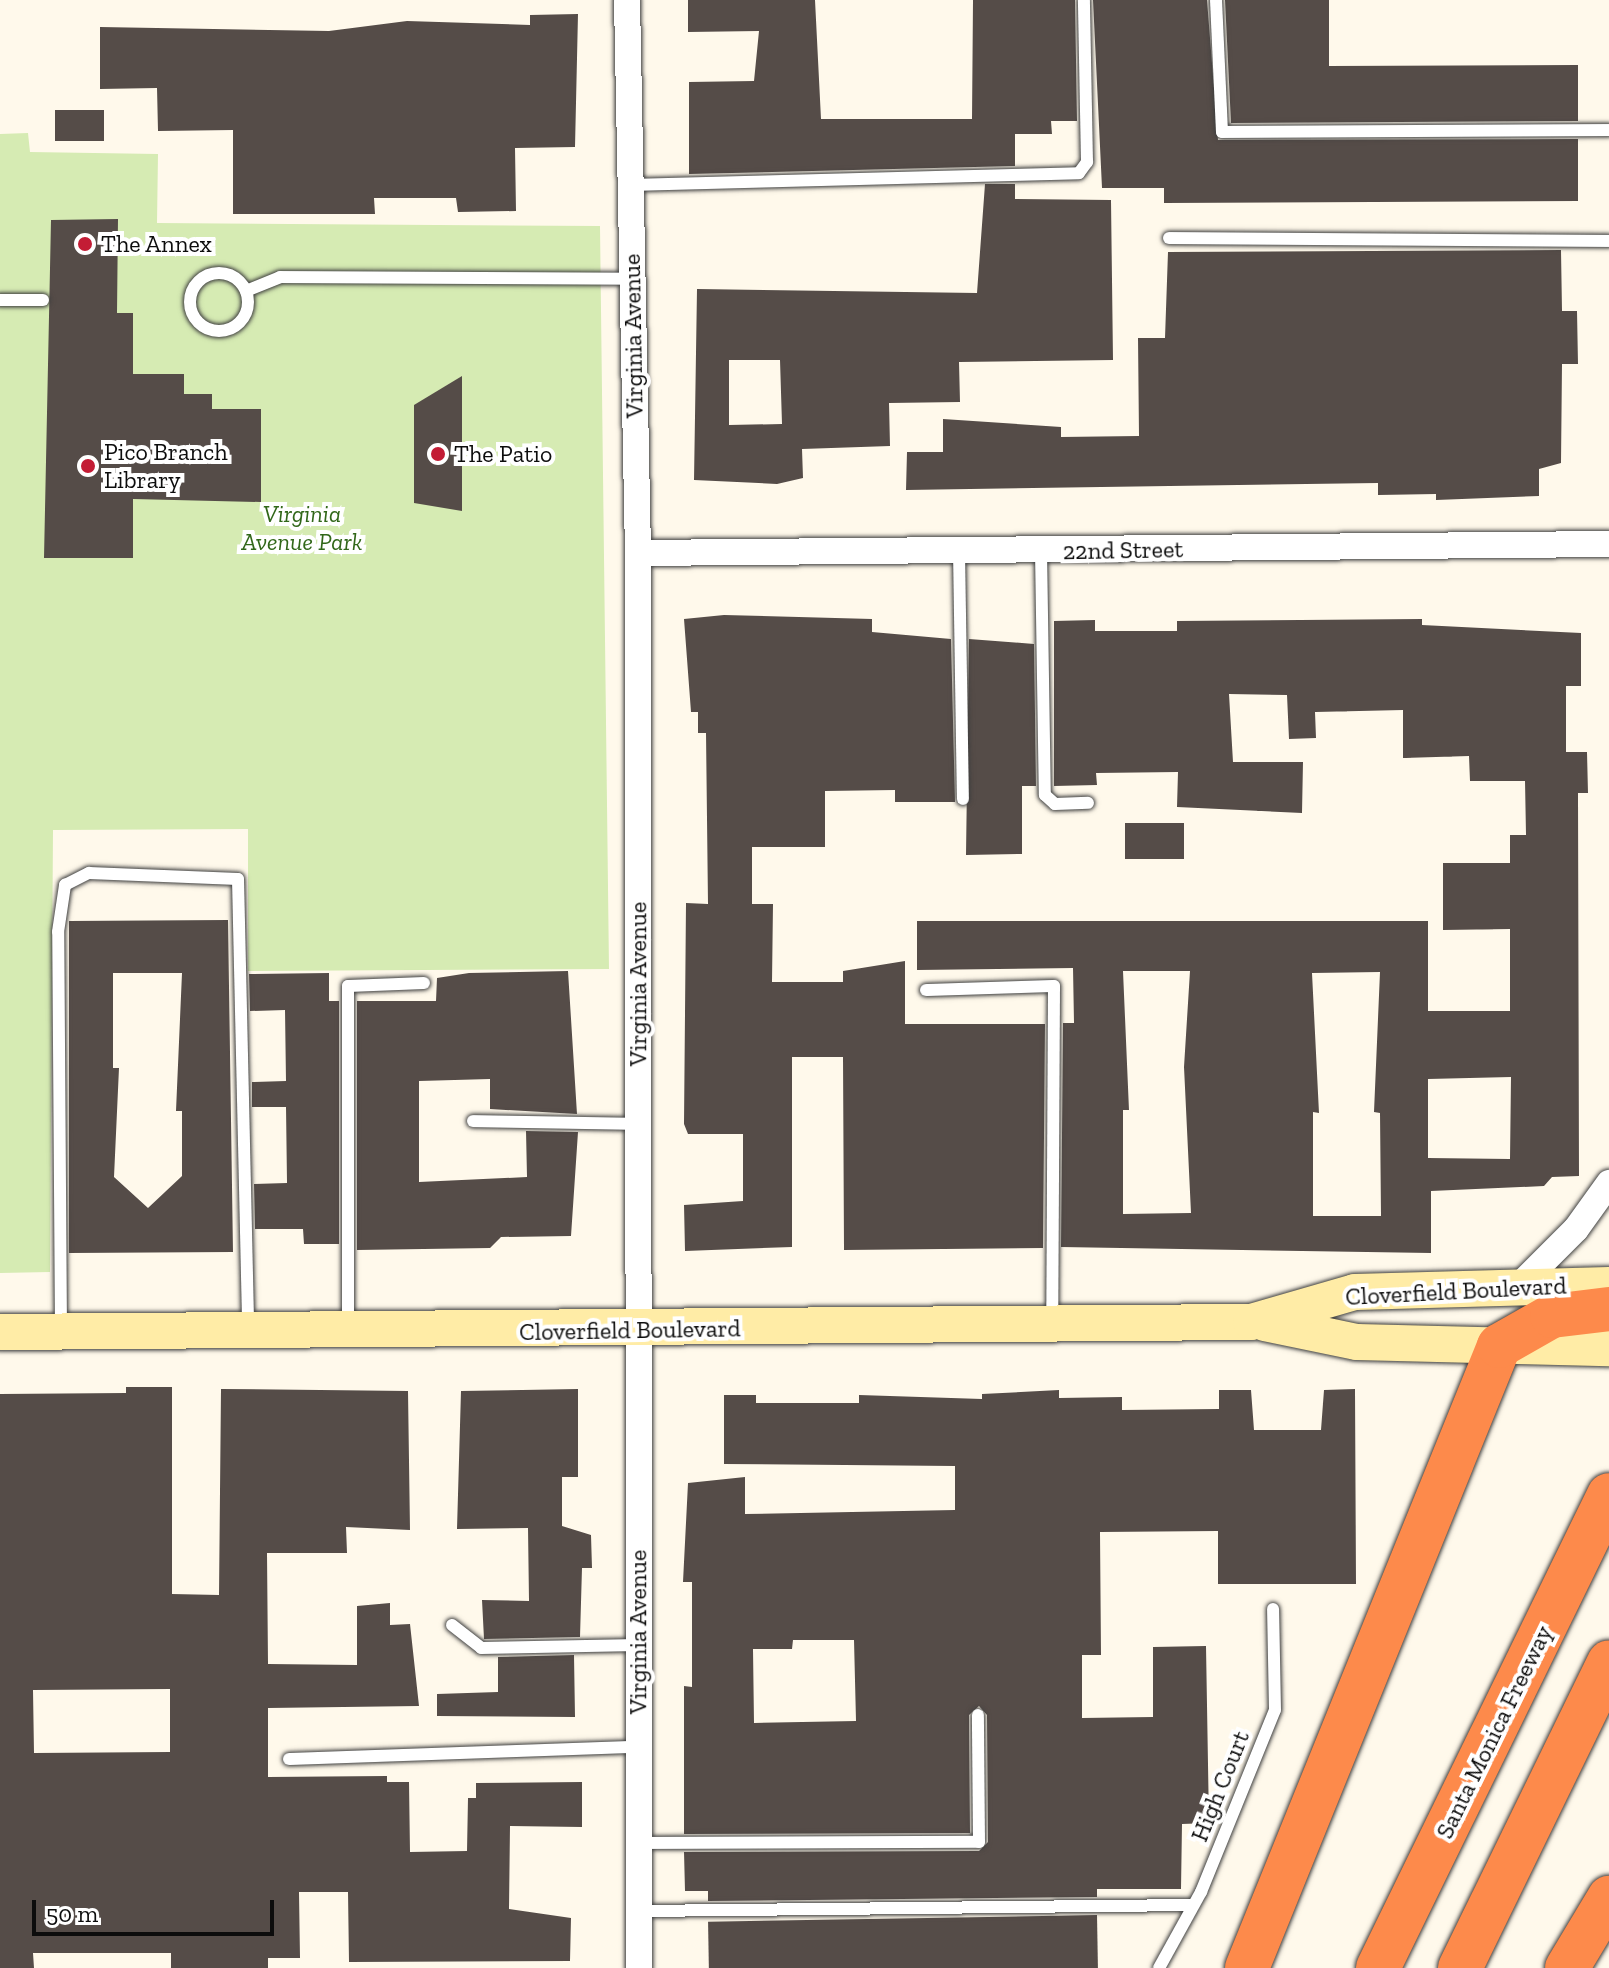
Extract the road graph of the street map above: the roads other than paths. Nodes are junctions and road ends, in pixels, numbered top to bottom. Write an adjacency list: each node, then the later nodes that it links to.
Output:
1 (627, 0): 5 (street, Virginia Avenue)
2 (1084, 0): 5 (lane)
3 (1216, 0): 4 (lane)
4 (1609, 130)
5 (629, 185): 8 (street, Virginia Avenue)
6 (1169, 238): 7 (lane)
7 (1609, 241)
8 (631, 279): 9 (lane); 15 (street, Virginia Avenue)
9 (246, 291): 9 (lane)
10 (0, 300): 11 (lane)
11 (43, 300)
12 (1609, 544): 14 (street, 22nd Street)
13 (959, 551): 14 (street, 22nd Street); 15 (street, 22nd Street); 16 (lane)
14 (1041, 551): 17 (lane)
15 (638, 553): 21 (street, Virginia Avenue)
16 (963, 799)
17 (1088, 803)
18 (424, 983): 31 (lane)
19 (926, 990): 26 (lane)
20 (473, 1121): 21 (lane)
21 (638, 1124): 27 (street, Virginia Avenue)
22 (1609, 1183): 23 (street)
23 (1522, 1283): 24 (main road, Cloverfield Boulevard); 25 (main road, Cloverfield Boulevard)
24 (1609, 1285)
25 (1259, 1322): 26 (main road, Cloverfield Boulevard); 33 (main road, Cloverfield Boulevard)
26 (1052, 1327): 27 (main road, Cloverfield Boulevard)
27 (637, 1330): 31 (main road, Cloverfield Boulevard); 37 (street, Virginia Avenue)
28 (0, 1332): 29 (main road, Cloverfield Boulevard)
29 (61, 1332): 30 (main road, Cloverfield Boulevard); 30 (lane)
30 (248, 1334): 31 (main road, Cloverfield Boulevard)
31 (348, 1334)
32 (1607, 1335): 33 (highway)
33 (1499, 1346): 48 (highway)
34 (1609, 1495): 49 (highway, Santa Monica Freeway)
35 (1273, 1609): 44 (lane, High Court)
36 (452, 1625): 37 (lane)
37 (639, 1645): 40 (street, Virginia Avenue)
38 (1609, 1662): 50 (highway)
39 (978, 1715): 42 (lane)
40 (638, 1747): 41 (lane); 42 (street, Virginia Avenue)
41 (289, 1759)
42 (638, 1843): 45 (street, Virginia Avenue)
43 (1609, 1898): 51 (highway)
44 (1193, 1905): 45 (lane); 47 (lane, High Court)
45 (639, 1911): 46 (street, Virginia Avenue)
46 (639, 1968)
47 (1159, 1968)
48 (1247, 1968)
49 (1378, 1968)
50 (1460, 1968)
51 (1567, 1968)

